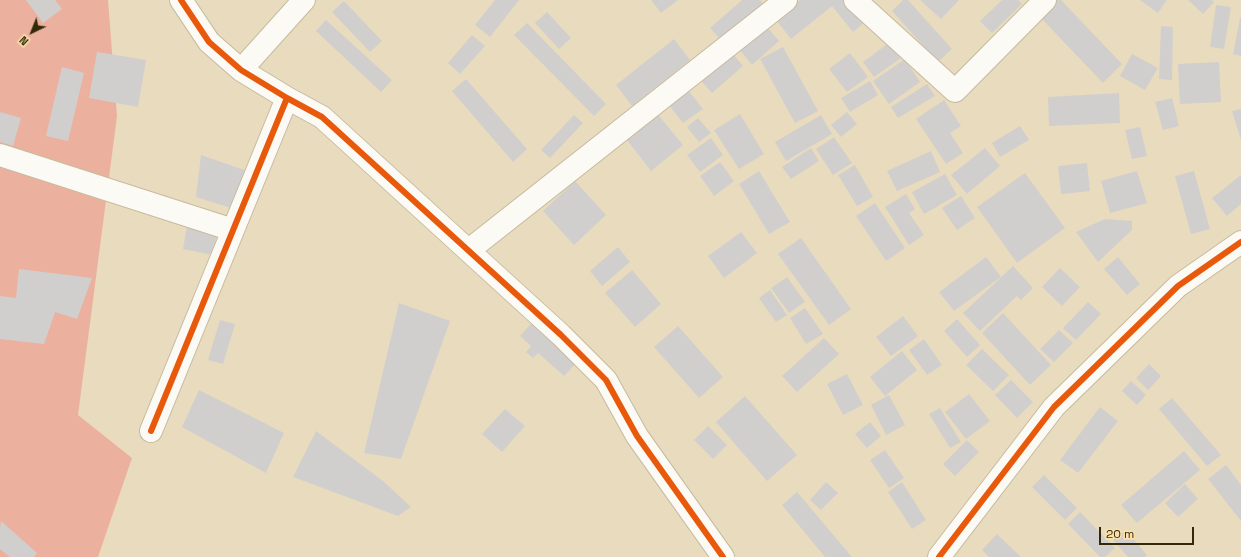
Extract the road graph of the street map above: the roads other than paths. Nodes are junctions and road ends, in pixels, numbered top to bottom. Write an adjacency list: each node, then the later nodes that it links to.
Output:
1 (181, 0): 6 (street)
2 (304, 0): 6 (street)
3 (786, 0): 11 (street)
4 (855, 0): 5 (street)
5 (1045, 0)
6 (241, 70): 7 (street)
7 (287, 98): 9 (street); 11 (street)
8 (0, 155): 9 (street)
9 (233, 230): 12 (street)
10 (1241, 242): 14 (street)
11 (468, 250): 13 (street)
12 (151, 431)
13 (723, 557)
14 (939, 557)

